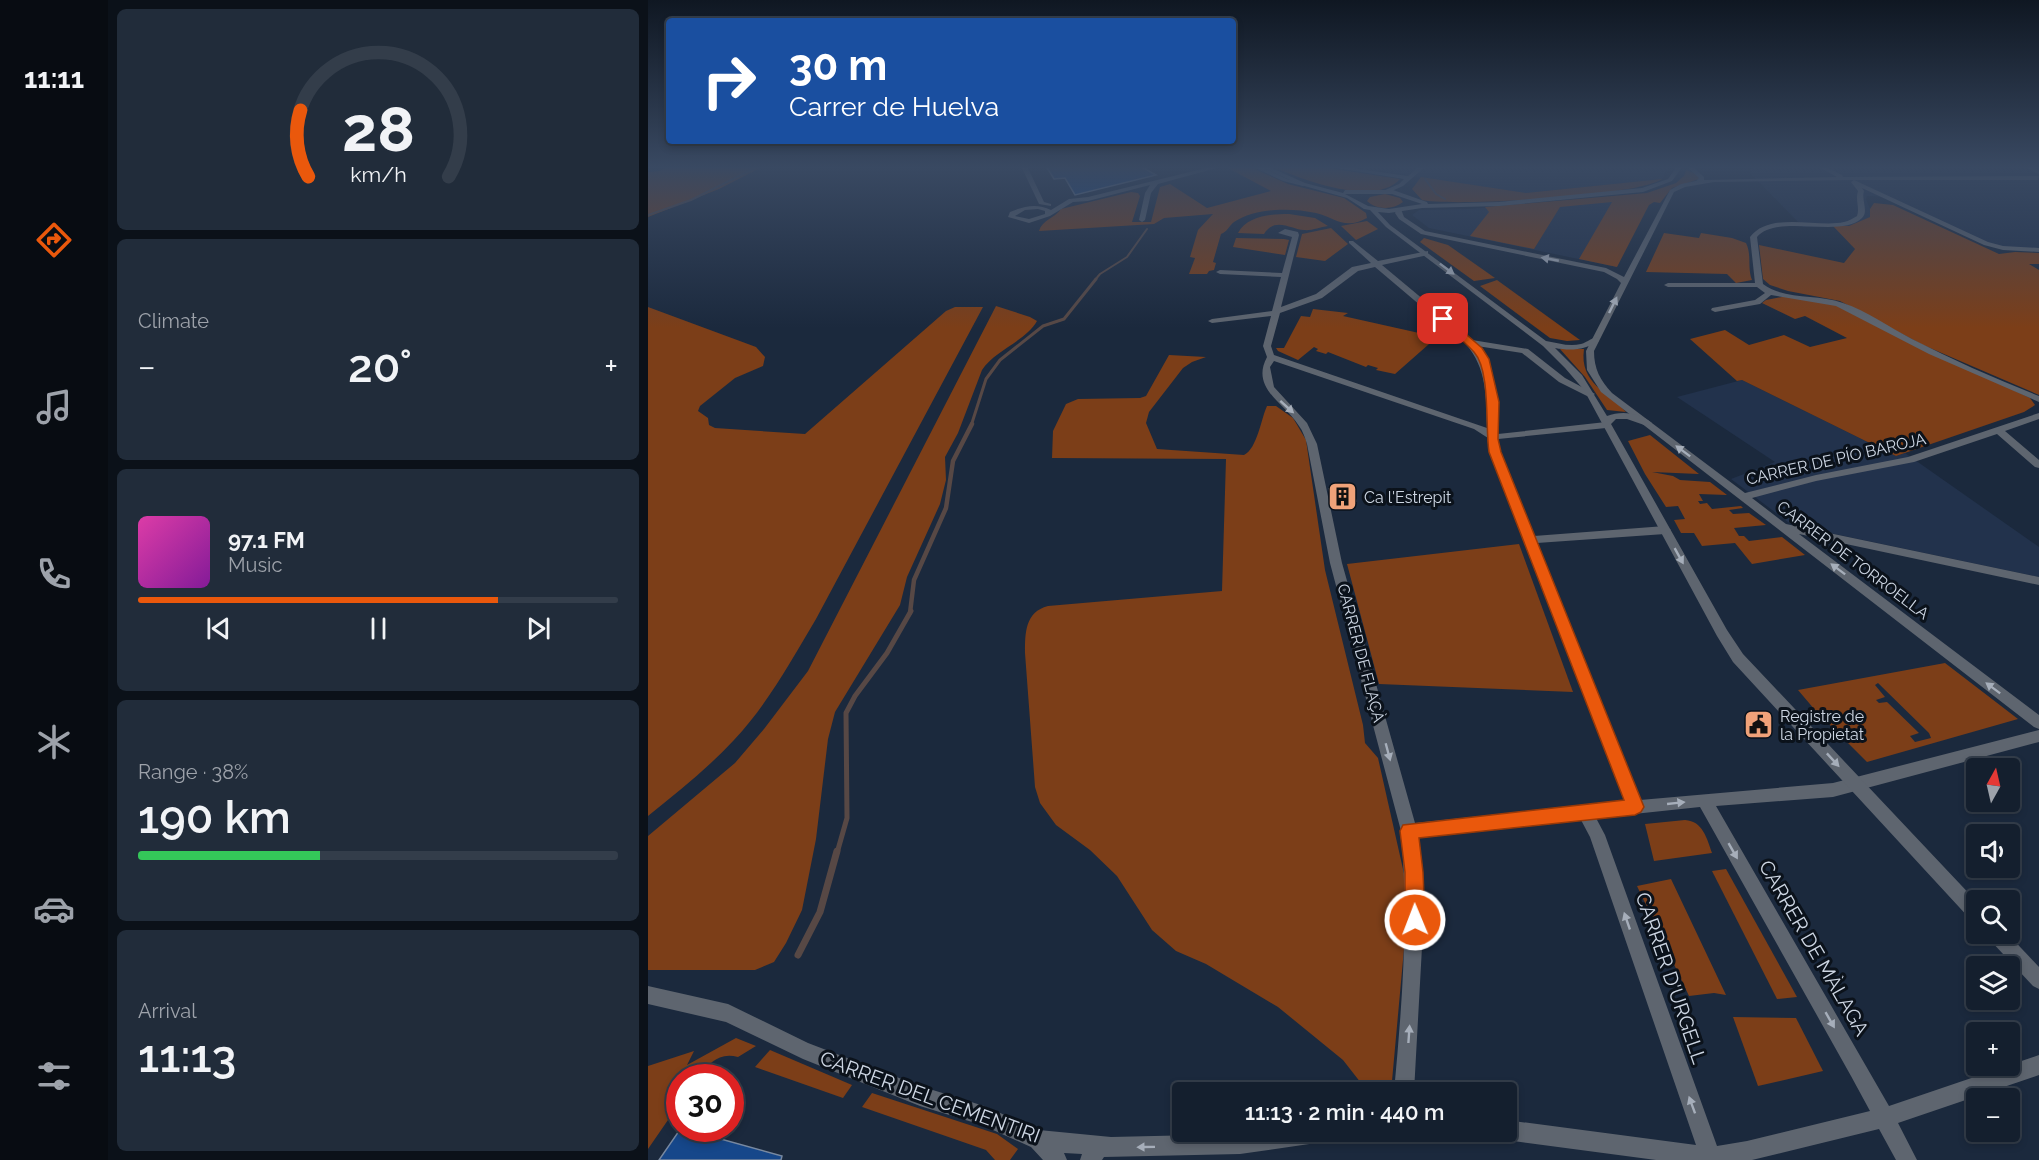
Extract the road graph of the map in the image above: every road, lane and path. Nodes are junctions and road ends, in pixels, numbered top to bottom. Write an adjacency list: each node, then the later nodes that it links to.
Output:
1 (1381, 220): 9 (street)
2 (1404, 220): 6 (street)
3 (1657, 220): 15 (street, CARRER DE TORROELLA)
4 (1855, 220): 17 (street)
5 (1937, 220): 10 (street)
6 (1430, 234): 9 (street); 15 (street, one-way to 6)
7 (1296, 235): 14 (street, CARRER DE FLAÇÀ)
8 (1351, 242): 12 (street)
9 (1413, 244): 11 (street)
10 (2039, 250)
11 (1425, 253): 12 (street); 22 (street, one-way to 22)
12 (1377, 264): 19 (street); 24 (street)
13 (1220, 272): 14 (street)
14 (1286, 275): 19 (street, CARRER DE FLAÇÀ)
15 (1624, 282): 23 (street, CARRER DE TORROELLA, one-way to 15)
16 (1668, 285): 17 (street)
17 (1759, 285): 18 (street)
18 (1771, 292): 20 (street); 27 (street)
19 (1278, 310): 21 (street); 25 (street, CARRER DE FLAÇÀ)
20 (1715, 310)
21 (1212, 321)
22 (1538, 338): 23 (street); 26 (street)
23 (1596, 339): 29 (street, CARRER DE TORROELLA)
24 (1469, 342): 26 (street); 32 (street)
25 (1272, 357): 32 (street); 45 (street, CARRER DE FLAÇÀ, one-way to 45)
26 (1590, 394): 30 (street)
27 (2039, 399)
28 (2039, 416): 31 (street, CARRER DE PÍO BAROJA)
29 (1647, 423): 30 (street, CARRER DE TORROELLA); 34 (street, CARRER DE TORROELLA, one-way to 29)
30 (1606, 424): 32 (street); 36 (street)
31 (1997, 429): 33 (street); 34 (street, CARRER DE PÍO BAROJA)
32 (1492, 437): 37 (street)
33 (2039, 465)
34 (1743, 497): 35 (street, CARRER DE TORROELLA)
35 (1778, 524): 38 (street); 39 (street, CARRER DE TORROELLA, one-way to 35)
36 (1665, 530): 37 (street); 41 (street, one-way to 41)
37 (1530, 540): 43 (street)
38 (2039, 582)
39 (2039, 723)
40 (2039, 736): 41 (street)
41 (1855, 784): 42 (street); 46 (street)
42 (1704, 800): 43 (street, one-way to 42); 52 (street, CARRER DE MÀLAGA, one-way to 52)
43 (1635, 807): 44 (street)
44 (1585, 812): 45 (street); 57 (street, CARRER D'URGELL, one-way to 44)
45 (1409, 831): 51 (street, CARRER DE FLAÇÀ, one-way to 45)
46 (1966, 902)
47 (2005, 944): 48 (street)
48 (2039, 980)
49 (648, 995): 54 (street, CARRER DEL CEMENTIRI)
50 (2039, 1065): 52 (street)
51 (1405, 1082)
52 (1884, 1119): 57 (street); 59 (street, CARRER DE MÀLAGA)
53 (1517, 1131): 57 (street)
54 (1038, 1140): 56 (street, CARRER DEL CEMENTIRI); 58 (street)
55 (1254, 1142): 56 (street, CARRER DEL CEMENTIRI, one-way to 56)
56 (1095, 1153)
57 (1712, 1158)
58 (1057, 1160)
59 (1907, 1160)

